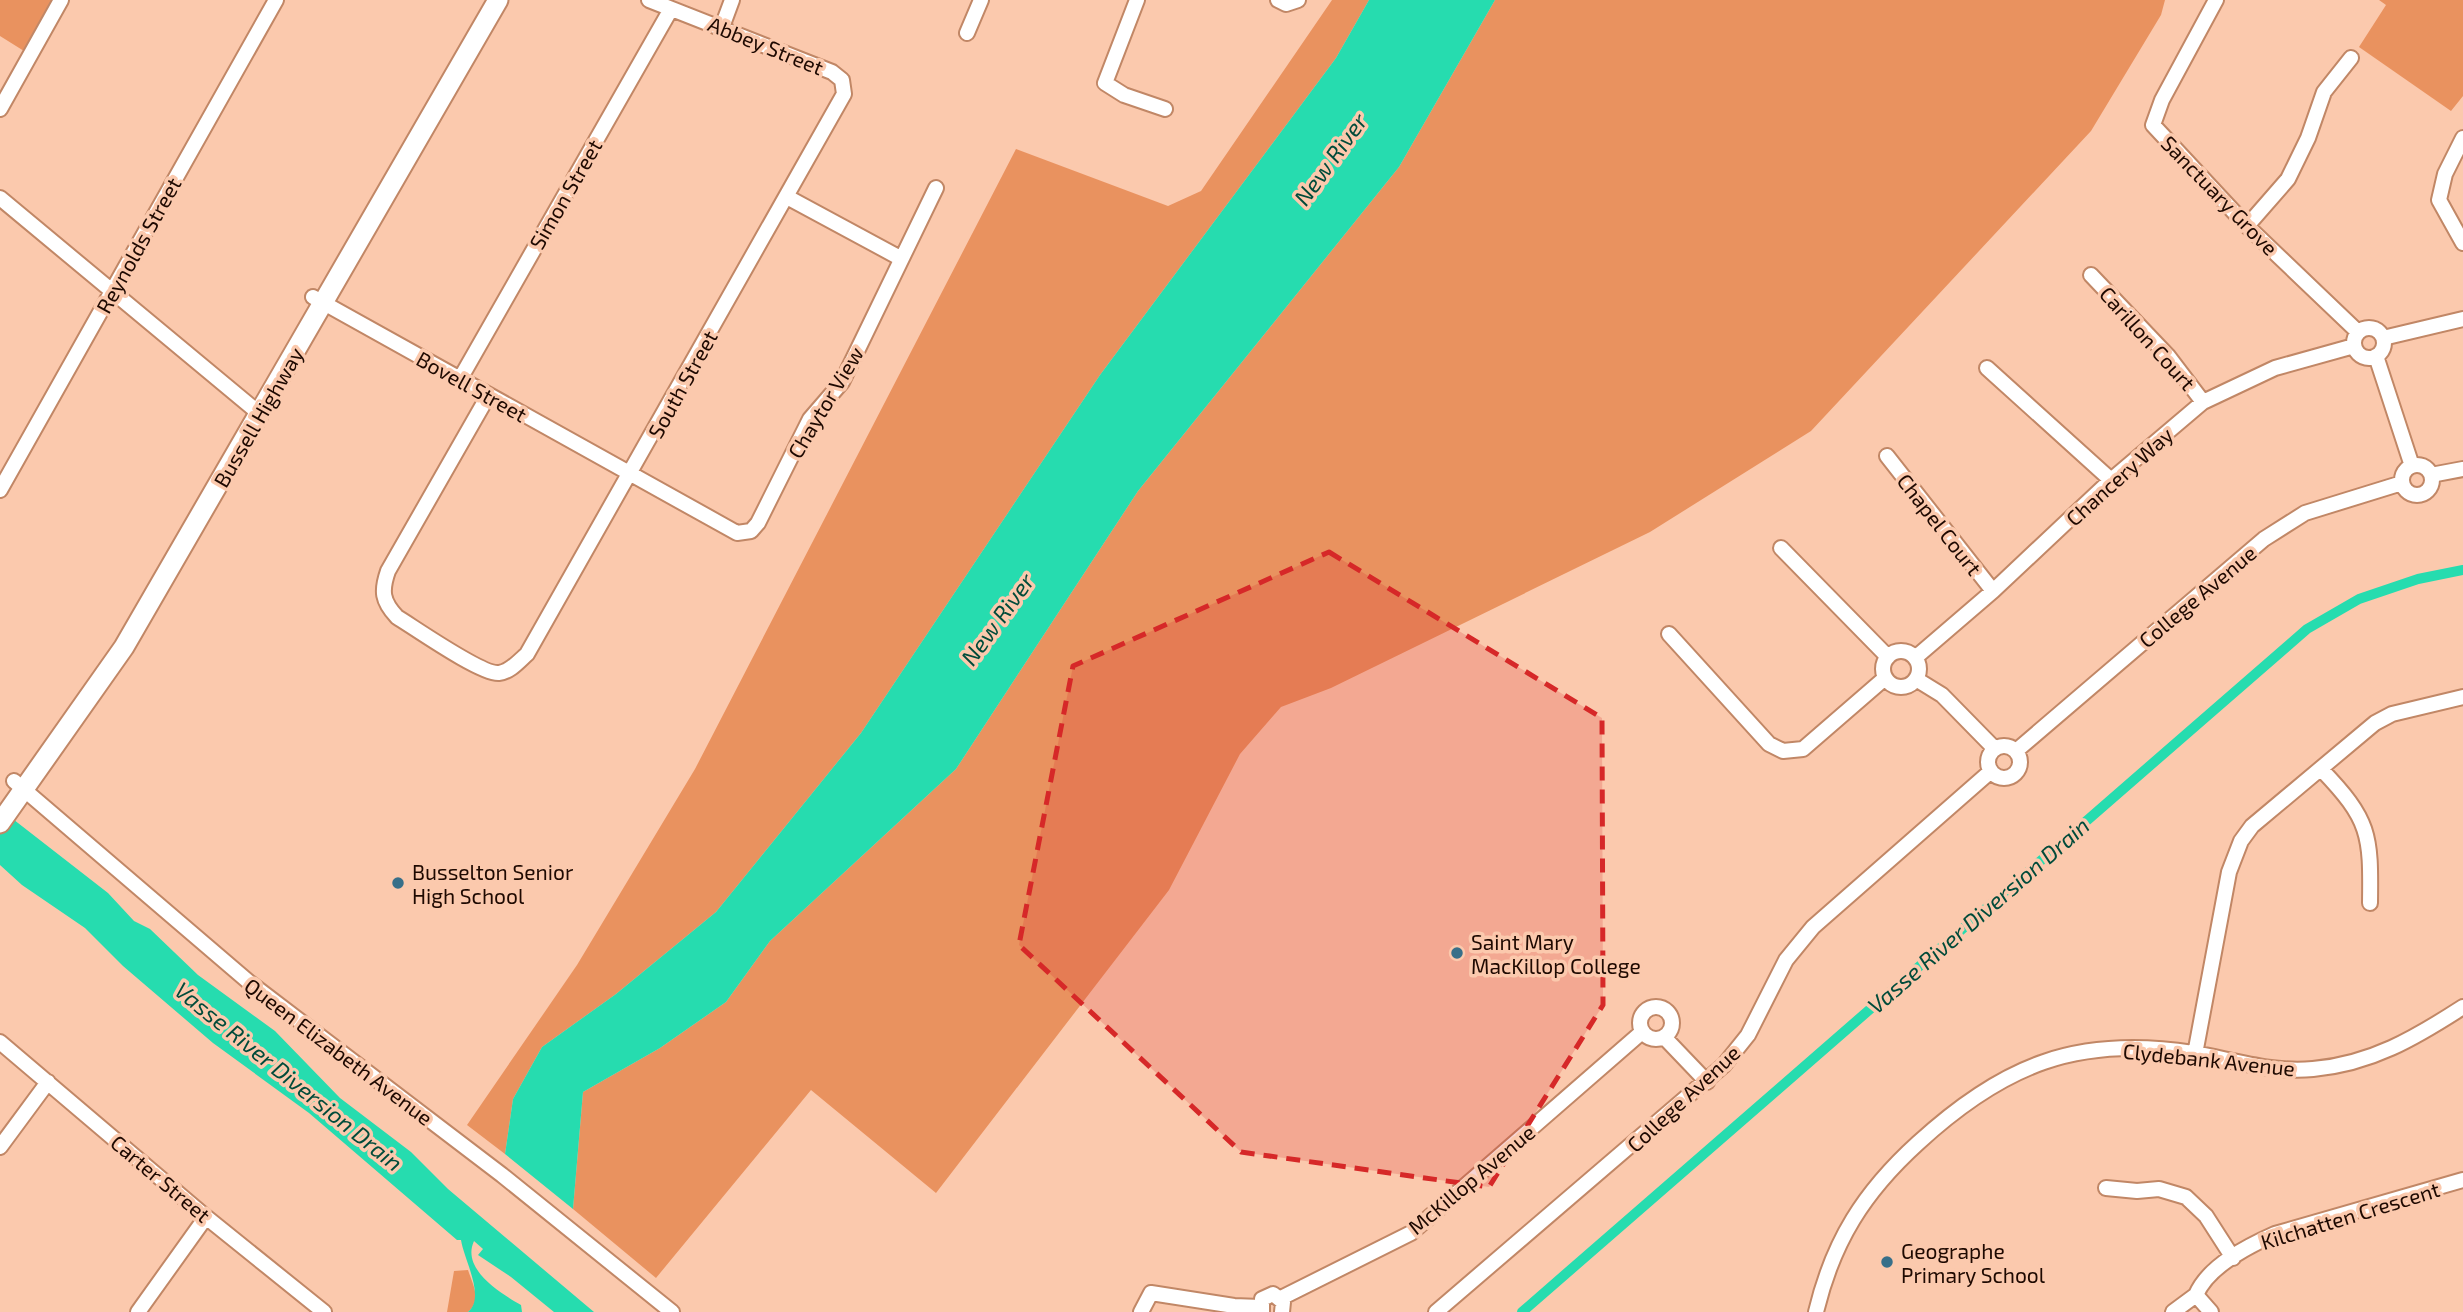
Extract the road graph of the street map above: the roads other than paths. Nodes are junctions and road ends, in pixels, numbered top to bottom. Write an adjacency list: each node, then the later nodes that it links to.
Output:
1 (61, 0): 17 (street)
2 (276, 0): 27 (street, Reynolds Street)
3 (484, 0): 28 (main road, Bussell Highway)
4 (498, 0): 28 (main road, Bussell Highway)
5 (649, 0): 12 (street, Abbey Street)
6 (732, 0): 13 (street)
7 (981, 0): 14 (street)
8 (1137, 0): 18 (street)
9 (1278, 0): 10 (street)
10 (1297, 0)
11 (2216, 0): 23 (street, Sanctuary Grove)
12 (671, 9): 13 (street, Abbey Street); 35 (street, Simon Street)
13 (722, 27): 16 (street, Abbey Street)
14 (967, 33)
15 (2351, 58): 23 (street)
16 (842, 80): 21 (street, South Street)
17 (0, 109)
18 (1166, 109)
19 (2463, 138): 24 (street)
20 (936, 188): 25 (street, Chaytor View)
21 (787, 197): 25 (street); 42 (street, South Street)
22 (0, 198): 27 (street)
23 (2247, 226): 30 (street, Sanctuary Grove)
24 (2463, 243)
25 (900, 258): 42 (street, Chaytor View)
26 (2091, 275): 37 (street, Carillon Court)
27 (112, 289): 38 (street); 46 (street, Reynolds Street)
28 (318, 300): 35 (street, Bovell Street); 38 (main road, Bussell Highway)
29 (2463, 319): 31 (street)
30 (2358, 332): 31 (street); 32 (street)
31 (2383, 338): 33 (street)
32 (2354, 346): 33 (street); 37 (street, Chancery Way)
33 (2376, 356): 40 (street)
34 (1987, 368): 44 (street)
35 (460, 379): 36 (street, Bovell Street)
36 (488, 396): 42 (street, Bovell Street); 42 (street, South Street)
37 (2203, 402): 44 (street, Chancery Way)
38 (255, 410): 59 (main road, Bussell Highway)
39 (1887, 456): 48 (street, Chapel Court)
40 (2412, 466): 43 (street); 45 (street)
41 (2463, 469): 43 (street)
42 (632, 472)
43 (2431, 475): 45 (street)
44 (2111, 480): 48 (street, Chancery Way)
45 (2402, 483): 56 (street, College Avenue)
46 (0, 490)
47 (1781, 548): 50 (street)
48 (1993, 592): 51 (street, Chancery Way)
49 (1669, 634): 52 (street)
50 (1888, 657): 51 (street); 52 (street)
51 (1915, 658): 53 (street)
52 (1885, 678): 53 (street)
53 (1916, 679): 55 (street)
54 (2463, 697): 57 (street)
55 (1996, 749): 56 (street); 58 (street)
56 (2016, 751): 58 (street)
57 (2321, 769): 61 (street); 66 (street)
58 (1991, 771): 68 (street, College Avenue)
59 (19, 785): 60 (main road, Bussell Highway); 79 (street, Queen Elizabeth Avenue)
60 (3, 811)
61 (2370, 903)
62 (2463, 1007): 66 (street, Clydebank Avenue)
63 (1642, 1032): 64 (street); 64 (street); 75 (street, McKillop Avenue)
64 (1664, 1037): 68 (street)
65 (0, 1042): 67 (street, Carter Street)
66 (2195, 1054): 82 (street, Clydebank Avenue)
67 (48, 1082): 69 (street); 72 (street, Carter Street)
68 (1707, 1082): 81 (street, College Avenue)
69 (0, 1146)
70 (2463, 1181): 73 (street, Kilchatten Crescent)
71 (2106, 1188): 73 (street)
72 (206, 1217): 77 (street); 78 (street, Carter Street)
73 (2233, 1258): 74 (street, Kilchatten Crescent)
74 (2196, 1295): 83 (street, Kilchatten Crescent); 84 (street)
75 (1281, 1305): 76 (street, McKillop Avenue)
76 (1261, 1309): 80 (street)
77 (138, 1312)
78 (324, 1312)
79 (671, 1312)
80 (1141, 1312)
81 (1436, 1312)
82 (1816, 1312)
83 (2173, 1312)
84 (2211, 1312)

